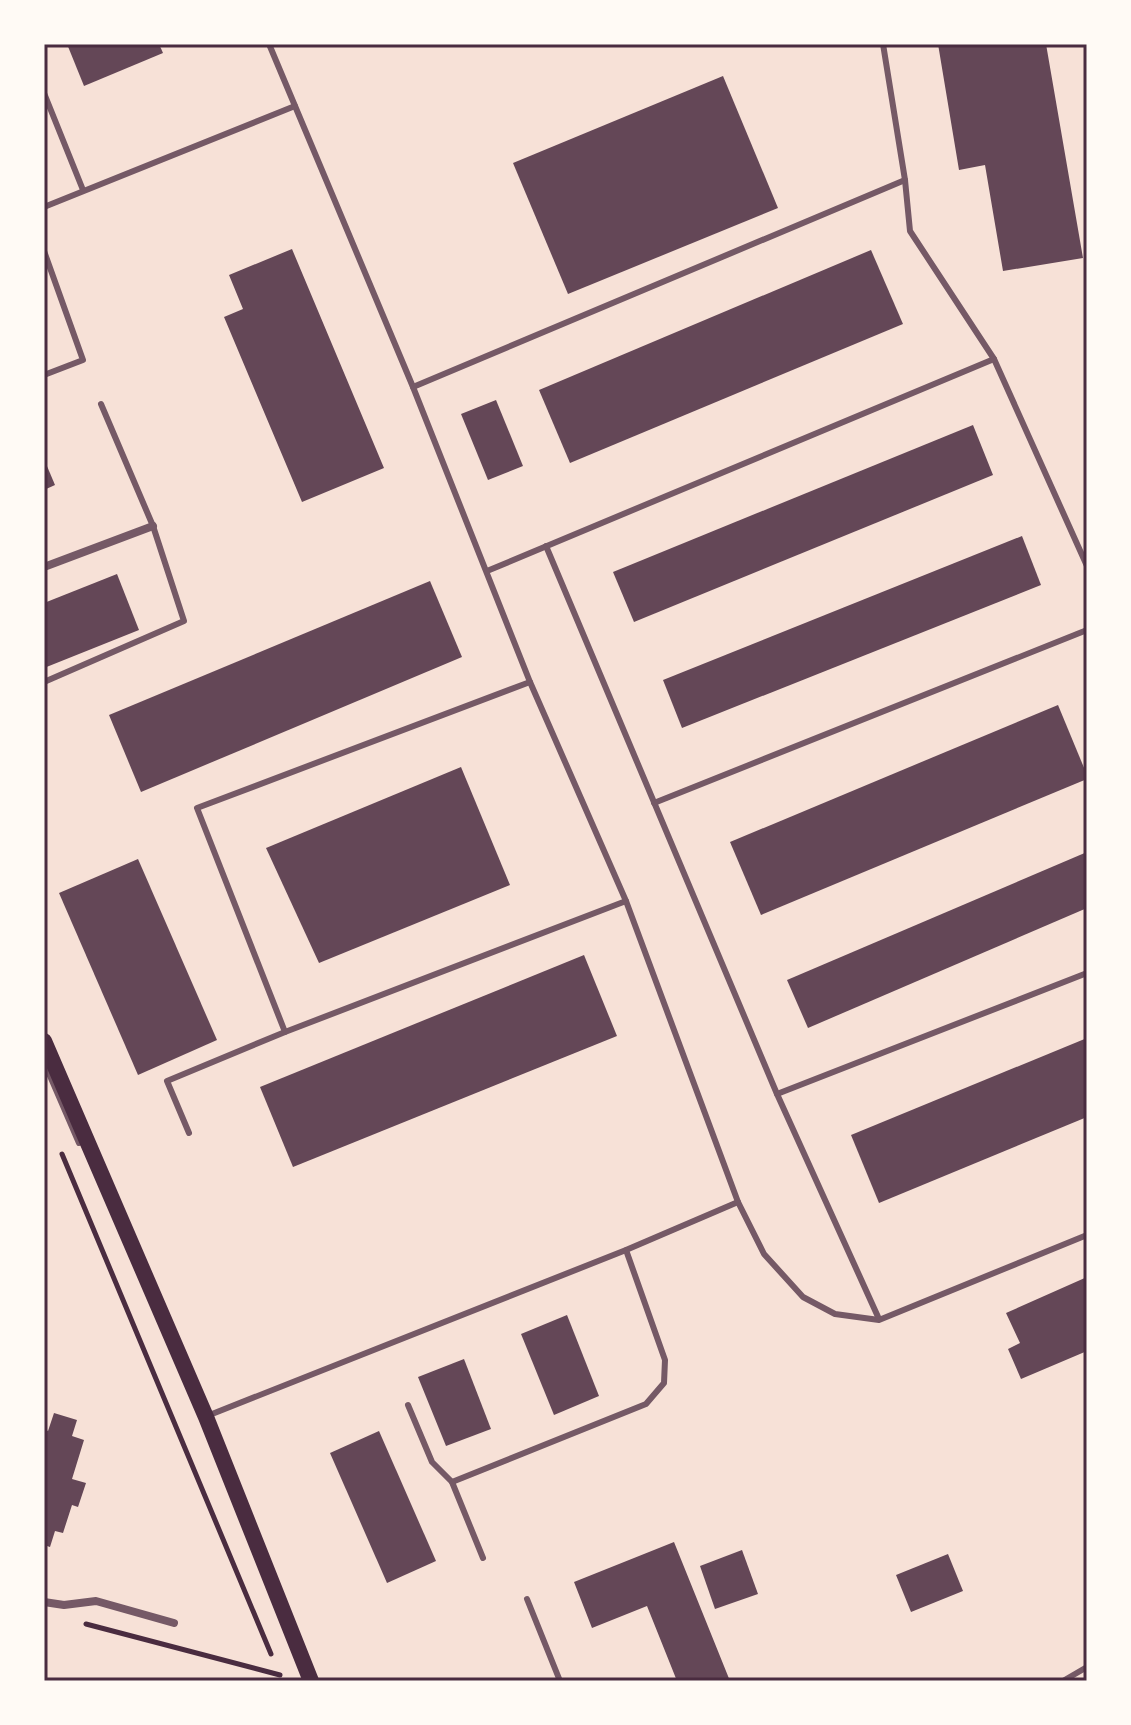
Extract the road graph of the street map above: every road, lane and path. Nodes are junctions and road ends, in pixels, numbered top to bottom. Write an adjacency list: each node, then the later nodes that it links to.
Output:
1 (269, 44): 4 (lane)
2 (883, 44): 5 (lane)
3 (44, 93): 6 (lane)
4 (295, 106): 6 (lane); 11 (lane)
5 (905, 180): 9 (lane); 11 (lane)
6 (83, 190): 7 (lane)
7 (44, 207)
8 (44, 251): 10 (lane)
9 (994, 359): 14 (lane); 15 (lane)
10 (44, 375)
11 (413, 387): 17 (lane)
12 (101, 404): 13 (lane)
13 (153, 526): 16 (street); 19 (lane)
14 (546, 546): 17 (lane); 21 (lane)
15 (1087, 566)
16 (44, 567)
17 (487, 571): 20 (lane)
18 (1087, 630): 21 (lane)
19 (44, 682)
20 (530, 682): 22 (lane); 24 (lane)
21 (654, 803): 27 (lane)
22 (626, 901): 24 (lane); 30 (lane)
23 (1087, 973): 27 (lane)
24 (285, 1032): 28 (lane)
25 (44, 1041): 32 (main road)
26 (44, 1062): 32 (lane)
27 (777, 1094): 34 (lane)
28 (189, 1133)
29 (62, 1153): 43 (path)
30 (738, 1202): 33 (lane); 34 (lane)
31 (1087, 1235): 34 (lane)
32 (131, 1242): 36 (main road)
33 (626, 1250): 36 (lane); 37 (lane)
34 (879, 1320)
35 (408, 1405): 37 (lane)
36 (206, 1417): 44 (main road)
37 (452, 1482): 38 (lane)
38 (483, 1558)
39 (527, 1599): 45 (lane)
40 (44, 1602): 41 (street)
41 (174, 1623)
42 (1087, 1667): 46 (lane)
43 (282, 1681)
44 (311, 1681)
45 (560, 1681)
46 (1063, 1681)

